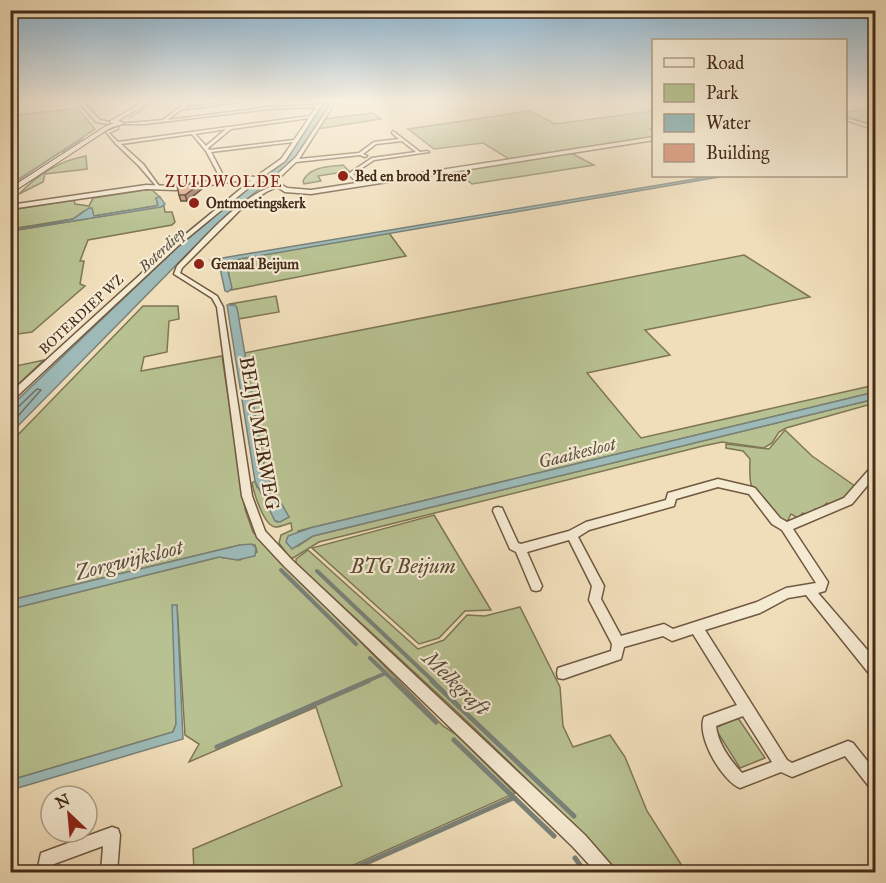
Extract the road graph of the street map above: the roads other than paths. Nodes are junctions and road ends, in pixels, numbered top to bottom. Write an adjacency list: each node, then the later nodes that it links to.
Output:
1 (86, 142): 24 (main road)
2 (123, 142): 11 (street)
3 (200, 142): 13 (street)
4 (214, 142): 13 (street)
5 (281, 142): 13 (street)
6 (293, 142): 19 (street, BOTERDIEP WZ)
7 (308, 142): 18 (street)
8 (382, 142): 12 (street)
9 (405, 142): 15 (street)
10 (627, 142): 22 (street)
11 (117, 143): 23 (street)
12 (375, 143): 16 (street)
13 (206, 149): 20 (street)
14 (427, 152): 15 (street)
15 (419, 153): 17 (street)
16 (360, 154): 17 (street); 18 (street)
17 (373, 159): 22 (street)
18 (296, 161): 21 (street)
19 (257, 179): 20 (street); 21 (street); 26 (street, BOTERDIEP WZ)
20 (224, 181): 23 (street)
21 (274, 182): 22 (street); 43 (street, BEIJUMERWEG)
22 (360, 184)
23 (157, 186): 25 (street)
24 (10, 192)
25 (10, 207)
26 (10, 398)
27 (876, 464): 29 (street)
28 (498, 511): 31 (street)
29 (786, 528): 30 (street); 33 (street)
30 (572, 536): 31 (street); 35 (street)
31 (520, 549): 32 (street)
32 (536, 586)
33 (809, 590): 34 (street); 36 (street)
34 (696, 628): 35 (street); 38 (street)
35 (618, 643): 37 (street)
36 (876, 671)
37 (563, 673)
38 (746, 708): 39 (street); 39 (street)
39 (782, 765): 40 (street)
40 (876, 784)
41 (45, 873): 42 (street)
42 (109, 873)
43 (606, 873)

